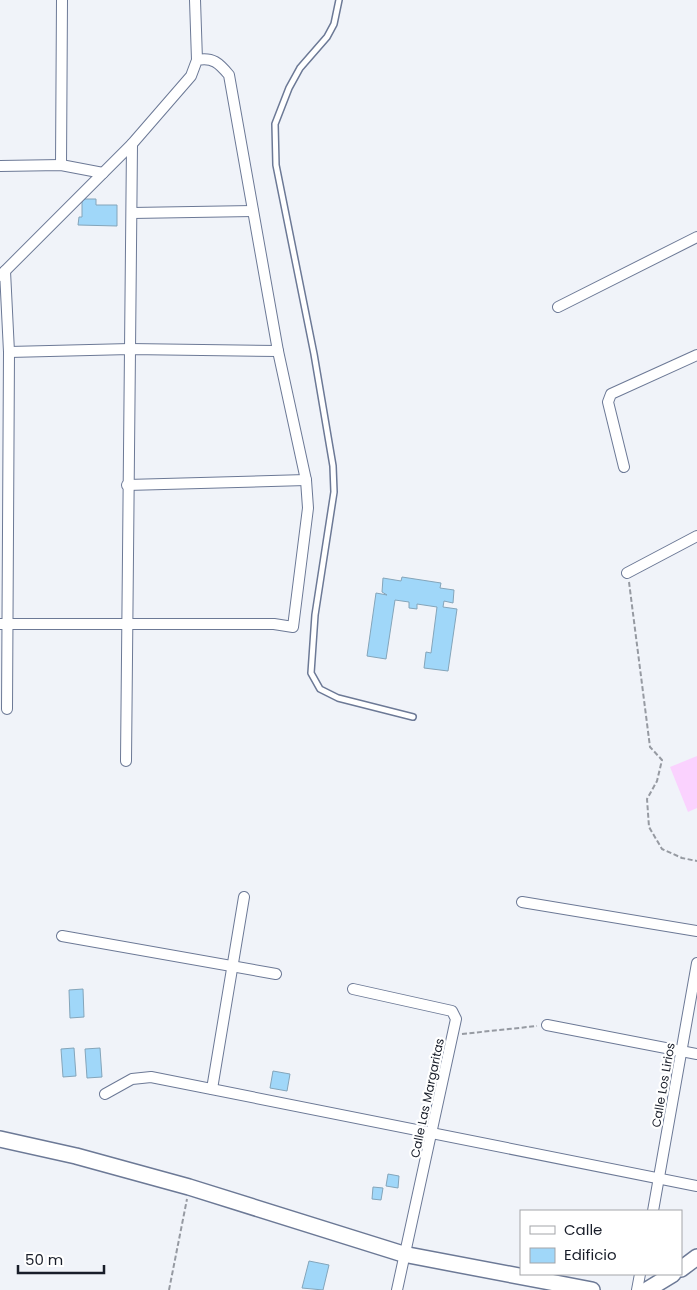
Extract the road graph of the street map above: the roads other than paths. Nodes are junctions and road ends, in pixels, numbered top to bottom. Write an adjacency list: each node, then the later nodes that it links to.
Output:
1 (62, 0): 6 (street)
2 (195, 0): 4 (street)
3 (339, 0): 26 (lane)
4 (197, 60): 5 (street); 9 (street)
5 (132, 144): 8 (street); 10 (street)
6 (61, 165): 7 (street); 8 (street)
7 (0, 166)
8 (103, 173): 12 (street)
9 (253, 211): 10 (street); 16 (street)
10 (132, 213): 14 (street)
11 (697, 237): 13 (street)
12 (2, 274): 15 (street)
13 (558, 307)
14 (130, 349): 15 (street); 16 (street); 20 (street)
15 (9, 352): 24 (street)
16 (278, 352): 19 (street)
17 (697, 354): 18 (street)
18 (624, 467)
19 (306, 480): 20 (street); 23 (street)
20 (127, 485): 23 (street)
21 (697, 536): 22 (street)
22 (627, 572)
23 (126, 623): 24 (street); 27 (street)
24 (4, 624): 25 (street)
25 (7, 709)
26 (412, 717)
27 (126, 761)
28 (244, 897): 38 (street)
29 (522, 902): 30 (street)
30 (697, 931)
31 (62, 936): 33 (street)
32 (697, 963): 36 (street, Calle Los Lirios)
33 (276, 974)
34 (353, 989): 40 (street, Calle Las Margaritas)
35 (547, 1025): 36 (street)
36 (682, 1051): 37 (street); 42 (street, Calle Los Lirios)
37 (697, 1054)
38 (212, 1089): 39 (street); 40 (street)
39 (105, 1094)
40 (432, 1133): 42 (street); 45 (street, Calle Las Margaritas)
41 (0, 1139): 45 (street)
42 (660, 1179): 43 (street); 44 (street, Calle Los Lirios)
43 (697, 1186)
44 (653, 1210)
45 (404, 1254): 48 (street, Calle Las Margaritas); 49 (street)
46 (640, 1275): 50 (street)
47 (671, 1275): 51 (street)
48 (397, 1290)
49 (592, 1290)
50 (636, 1290)
51 (647, 1290)

